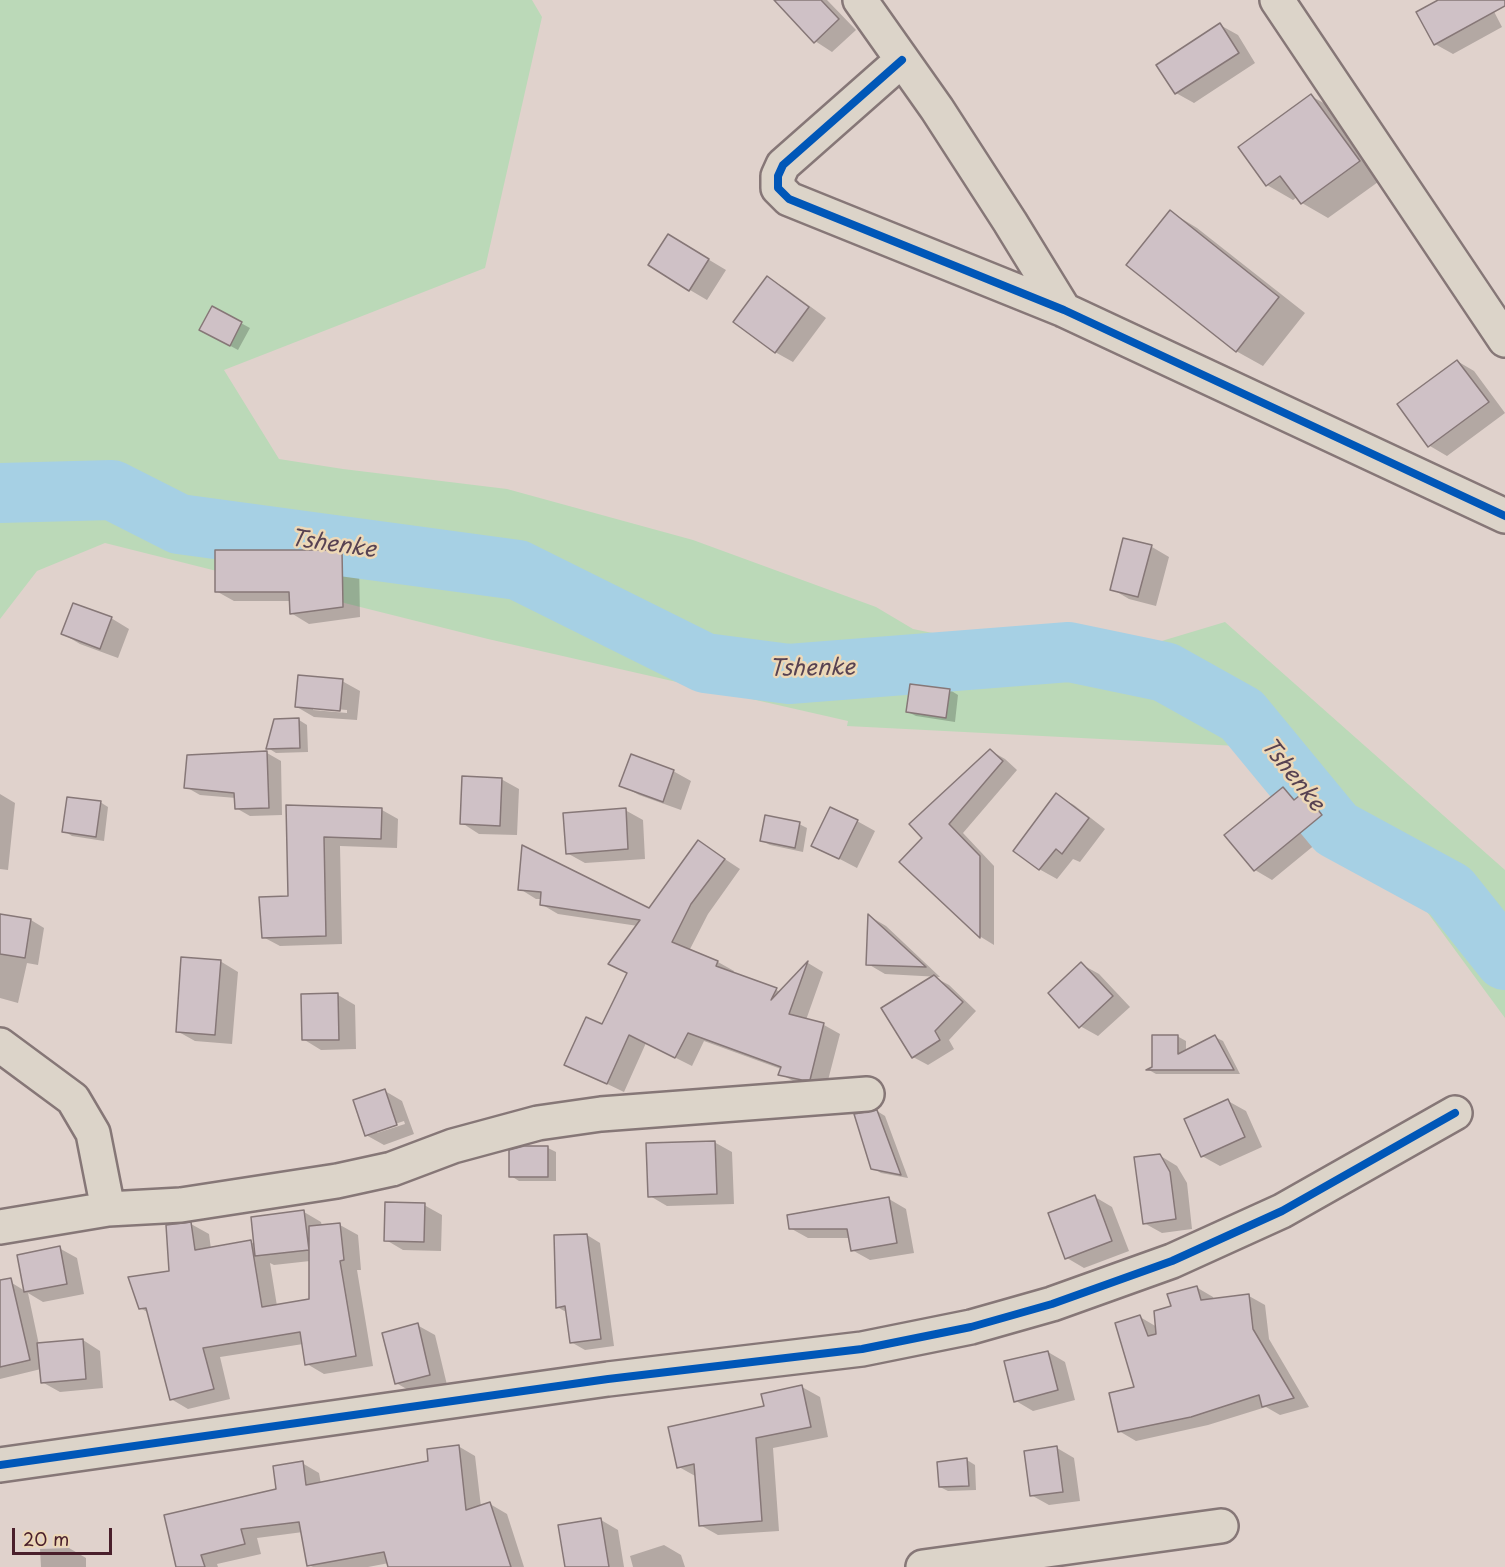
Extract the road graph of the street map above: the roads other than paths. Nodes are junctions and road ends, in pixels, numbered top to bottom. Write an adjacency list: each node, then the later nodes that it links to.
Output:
1 (1277, 0): 5 (street)
2 (864, 1): 3 (street)
3 (902, 60): 4 (street); 4 (street)
4 (1064, 310): 6 (street)
5 (1504, 336)
6 (1505, 516)
7 (0, 1045): 10 (street)
8 (867, 1094): 10 (street)
9 (1455, 1113): 12 (street)
10 (108, 1209): 11 (street)
11 (0, 1227)
12 (0, 1465)
13 (1221, 1526): 14 (street)
14 (923, 1567)

